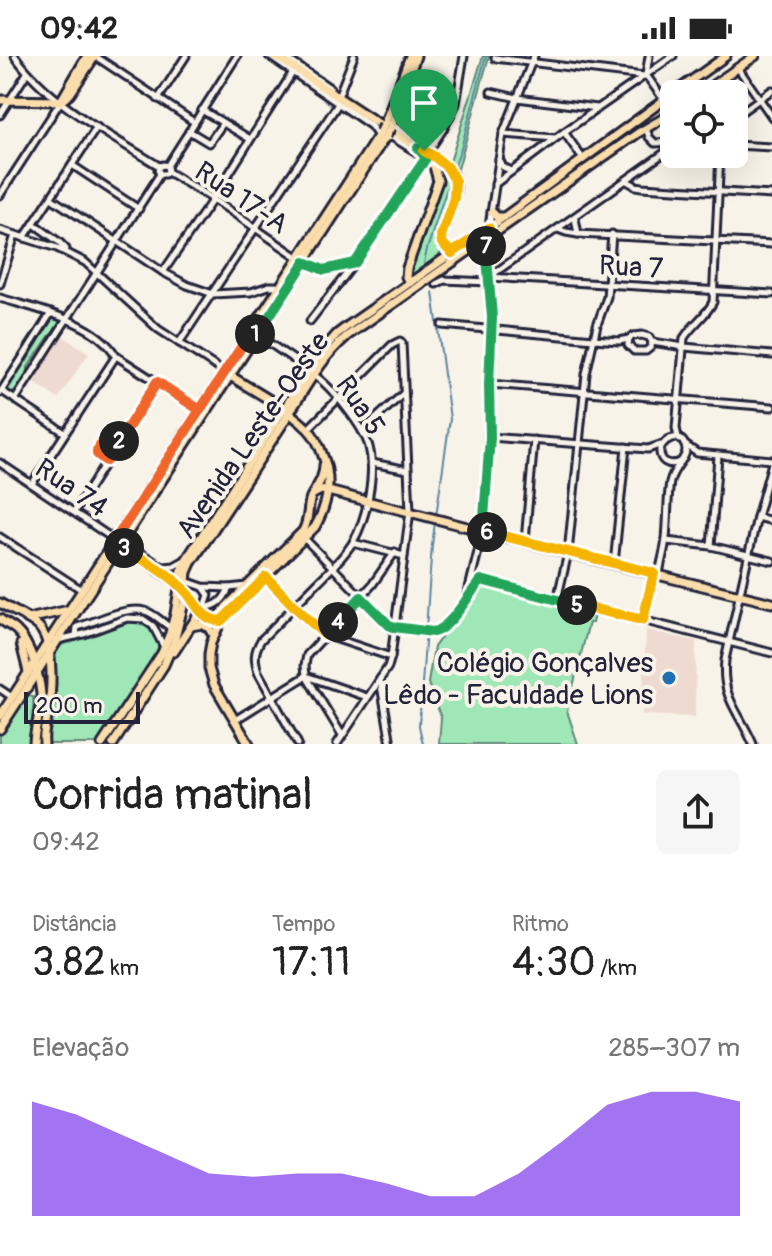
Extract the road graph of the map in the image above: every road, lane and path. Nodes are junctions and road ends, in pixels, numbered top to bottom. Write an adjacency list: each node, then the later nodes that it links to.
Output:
1 (15, 56): 22 (street, Rua 17-A)
2 (87, 56): 35 (main road)
3 (95, 56): 31 (street); 35 (main road)
4 (186, 56): 31 (street)
5 (237, 56): 40 (street)
6 (270, 56): 16 (main road); 21 (street)
7 (301, 56): 19 (street)
8 (354, 56): 28 (street)
9 (410, 56): 48 (main road)
10 (416, 56): 48 (main road)
11 (464, 56): 57 (street)
12 (649, 56): 23 (street)
13 (673, 56): 23 (street)
14 (726, 56): 24 (main road, Avenida Leste-Oeste)
15 (751, 57): 20 (main road)
16 (282, 58): 19 (street); 48 (main road)
17 (495, 58): 18 (street)
18 (533, 59): 23 (street); 30 (street)
19 (298, 65): 28 (street)
20 (738, 68): 25 (main road); 32 (street)
21 (293, 72): 37 (street); 53 (street)
22 (27, 73): 34 (street); 35 (street, Rua 17-A)
23 (645, 76): 29 (street); 39 (street)
24 (692, 80)
25 (720, 80)
26 (772, 90): 32 (street)
27 (491, 92): 30 (street)
28 (339, 94): 48 (street)
29 (660, 95)
30 (517, 98): 39 (street); 51 (street)
31 (158, 99): 44 (street)
32 (760, 99): 38 (street); 42 (street)
33 (0, 100): 34 (main road)
34 (10, 100): 35 (main road); 41 (street)
35 (61, 101): 46 (street, Rua 17-A); 69 (street)
36 (660, 103): 60 (main road, Avenida Leste-Oeste)
37 (338, 104): 48 (street); 79 (street)
38 (748, 107)
39 (598, 108): 50 (street)
40 (202, 110): 44 (street); 45 (street)
41 (0, 115)
42 (772, 117)
43 (660, 120): 47 (main road, Avenida Leste-Oeste)
44 (194, 122): 49 (street)
45 (223, 123): 49 (street); 53 (street)
46 (97, 127): 61 (street); 64 (street, Rua 17-A)
47 (646, 128): 54 (street); 86 (main road, Avenida Leste-Oeste)
48 (386, 130): 57 (main road); 57 (street); 57 (street); 92 (main road)
49 (189, 131): 63 (street)
50 (564, 132): 52 (street); 60 (street)
51 (503, 134): 52 (street); 59 (street)
52 (556, 138): 65 (street)
53 (250, 139): 72 (street)
54 (660, 143)
55 (748, 146): 56 (street)
56 (772, 147)
57 (427, 155): 91 (main road); 93 (street); 98 (main road)
58 (660, 155): 66 (street)
59 (499, 158): 65 (street); 67 (street)
60 (583, 159): 75 (main road, Avenida Leste-Oeste)
61 (72, 165): 71 (street); 73 (street)
62 (719, 168): 68 (street)
63 (168, 169): 64 (street); 72 (street, Rua 17-A)
64 (160, 170): 73 (street)
65 (512, 171): 67 (street)
66 (627, 181): 68 (street); 76 (street)
67 (494, 185): 74 (street)
68 (718, 192): 70 (street); 87 (street)
69 (0, 195)
70 (772, 195)
71 (51, 198): 77 (street); 88 (street)
72 (213, 199): 79 (street, Rua 17-A); 95 (street)
73 (139, 209): 88 (street)
74 (492, 212): 75 (main road); 78 (street)
75 (504, 217): 78 (main road, Avenida Leste-Oeste)
76 (575, 218): 80 (street); 82 (street)
77 (34, 224): 85 (street); 90 (street)
78 (489, 228): 86 (street); 91 (main road, Avenida Leste-Oeste)
79 (254, 229): 92 (street, Rua 17-A); 104 (street)
80 (558, 229): 82 (street); 97 (street)
81 (0, 230): 84 (street)
82 (578, 234): 83 (street)
83 (612, 234): 87 (street); 100 (street)
84 (15, 235): 85 (street); 99 (street)
85 (24, 238): 90 (street)
86 (487, 240): 96 (main road, Avenida Leste-Oeste); 97 (street)
87 (716, 241): 89 (street); 103 (street)
88 (118, 242): 94 (street); 95 (street)
89 (772, 244)
90 (70, 253): 94 (street)
91 (452, 253): 96 (main road); 98 (main road, Avenida Leste-Oeste)
92 (302, 260): 93 (street, Rua 17-A); 102 (main road); 106 (main road)
93 (355, 263): 110 (street)
94 (98, 271): 109 (street); 116 (street)
95 (163, 272): 104 (street)
96 (435, 280): 97 (street, Rua 7); 101 (main road, Avenida Leste-Oeste)
97 (488, 280): 100 (street, Rua 7); 112 (street)
98 (411, 282): 101 (main road); 121 (main road, Avenida Leste-Oeste)
99 (0, 284)
100 (609, 284): 103 (street, Rua 7); 114 (street)
101 (422, 285): 121 (main road, Avenida Leste-Oeste)
102 (278, 287): 104 (street); 106 (street); 113 (main road)
103 (714, 291): 105 (street, Rua 7); 118 (street)
104 (213, 294): 116 (street)
105 (772, 294)
106 (282, 297): 113 (main road)
107 (0, 298): 108 (street)
108 (51, 313): 109 (street); 125 (street)
109 (67, 318): 120 (street); 130 (street)
110 (310, 321)
111 (442, 325): 112 (street)
112 (491, 330): 114 (street); 124 (street)
113 (254, 333): 121 (street, Rua 5); 122 (main road)
114 (594, 339): 115 (street); 126 (street)
115 (628, 342): 117 (street); 117 (street)
116 (179, 343): 122 (street)
117 (652, 344): 118 (street)
118 (684, 347): 119 (street); 129 (street)
119 (772, 355)
120 (116, 356): 123 (street); 137 (street)
121 (311, 372): 128 (street, Rua 5); 133 (main road, Avenida Leste-Oeste)
122 (227, 374): 132 (main road); 133 (main road); 173 (main road)
123 (157, 382): 132 (street); 138 (street)
124 (489, 384): 126 (street); 139 (street)
125 (1, 392): 130 (street)
126 (584, 392): 129 (street); 143 (street)
127 (404, 393): 128 (street); 136 (street); 155 (street)
128 (339, 399): 135 (street); 136 (street, Rua 5)
129 (678, 399): 131 (street); 134 (street)
130 (15, 400): 137 (street)
131 (772, 407)
132 (200, 410): 173 (main road)
133 (286, 412): 135 (main road); 180 (main road, Avenida Leste-Oeste)
134 (676, 428): 141 (street); 142 (street)
135 (308, 429): 148 (main road)
136 (362, 431): 154 (street, Rua 5)
137 (65, 433): 158 (street)
138 (122, 437): 150 (street); 150 (street)
139 (490, 437): 140 (street); 168 (street)
140 (534, 440): 143 (street); 171 (street)
141 (666, 440): 142 (street); 145 (street); 149 (street)
142 (682, 442): 146 (street); 151 (street)
143 (579, 444): 144 (street); 177 (street)
144 (626, 447): 145 (street); 182 (street)
145 (648, 449): 149 (street)
146 (697, 453): 147 (street); 151 (street)
147 (718, 456): 152 (street); 175 (street)
148 (324, 459): 159 (main road); 160 (main road)
149 (662, 459): 151 (street); 157 (street)
150 (106, 461): 163 (street)
151 (681, 461): 157 (street)
152 (772, 462): 156 (street)
153 (0, 463): 158 (street, Rua 74)
154 (372, 463): 155 (street); 161 (street, Rua 5)
155 (408, 470): 162 (street)
156 (770, 479): 166 (street)
157 (670, 480): 172 (street)
158 (32, 484): 163 (street, Rua 74)
159 (328, 491): 160 (main road); 161 (main road); 165 (main road)
160 (315, 493): 164 (main road)
161 (368, 501): 162 (main road); 174 (street, Rua 5)
162 (410, 511): 168 (main road); 179 (street)
163 (74, 512): 173 (street, Rua 74)
164 (309, 513): 165 (main road); 190 (main road)
165 (321, 516): 170 (main road)
166 (757, 517): 167 (street); 178 (street)
167 (772, 521)
168 (483, 531): 171 (main road); 187 (street)
169 (0, 537): 193 (street)
170 (304, 538): 184 (street); 186 (main road)
171 (525, 541): 177 (main road)
172 (666, 541): 175 (street); 185 (street)
173 (118, 542): 183 (street, Rua 74); 189 (street, Rua 74); 193 (main road); 202 (main road)
174 (353, 543): 176 (street); 184 (street, Rua 5)
175 (711, 546): 178 (street)
176 (395, 552): 179 (street); 196 (street)
177 (568, 553): 182 (main road); 197 (street)
178 (749, 555): 181 (street); 194 (street)
179 (404, 556): 209 (street)
180 (188, 561): 183 (street, Avenida Leste-Oeste); 189 (main road, Avenida Leste-Oeste); 189 (street)
181 (772, 561)
182 (614, 564): 185 (main road)
183 (162, 567): 189 (street, Rua 74)
184 (332, 568): 196 (street); 200 (street, Rua 5)
185 (656, 574): 194 (main road); 205 (street)
186 (266, 577): 200 (street); 206 (main road)
187 (472, 577): 188 (street); 195 (street)
188 (481, 580): 195 (street); 197 (street)
189 (186, 584): 191 (street, Rua 74); 201 (street, Rua 74); 210 (main road, Avenida Leste-Oeste); 224 (main road, Avenida Leste-Oeste)
190 (248, 586): 192 (street, Rua 74); 206 (main road)
191 (203, 587): 192 (street, Rua 74); 201 (street)
192 (229, 588): 201 (street)
193 (82, 590): 202 (main road)
194 (740, 595): 199 (main road); 217 (street)
195 (467, 596): 209 (street)
196 (361, 597): 209 (street); 213 (street)
197 (557, 600): 205 (street)
198 (0, 603): 204 (main road)
199 (772, 603)
200 (294, 606): 213 (street); 230 (street, Rua 5)
201 (202, 610): 206 (street, Rua 74); 208 (main road)
202 (73, 611): 204 (main road); 207 (street); 215 (main road); 216 (main road)
203 (0, 619): 212 (main road)
204 (28, 619): 216 (main road)
205 (643, 620): 217 (street)
206 (219, 621): 211 (main road); 234 (main road)
207 (88, 624): 210 (street); 214 (street)
208 (190, 627): 211 (main road); 224 (main road)
209 (394, 627): 221 (street)
210 (171, 628): 218 (main road, Avenida Leste-Oeste)
211 (211, 632): 242 (main road)
212 (19, 634): 222 (main road); 223 (main road)
213 (325, 635): 221 (street); 225 (street)
214 (75, 636): 215 (street); 218 (street)
215 (58, 640): 219 (main road)
216 (47, 642): 219 (main road); 222 (main road)
217 (730, 642): 220 (street); 245 (street)
218 (164, 648): 240 (main road, Avenida Leste-Oeste)
219 (49, 653): 223 (main road); 239 (main road)
220 (772, 653)
221 (391, 657): 226 (street)
222 (34, 663): 223 (main road)
223 (32, 672): 228 (main road); 229 (main road); 232 (main road)
224 (159, 673): 241 (main road, Avenida Leste-Oeste)
225 (306, 676): 230 (street); 231 (street); 236 (street)
226 (380, 678): 231 (street); 237 (street)
227 (0, 689): 229 (street)
228 (24, 693): 232 (main road); 235 (main road)
229 (12, 697): 233 (main road)
230 (272, 697): 234 (street); 243 (street, Rua 5)
231 (367, 697): 236 (street)
232 (40, 702): 238 (main road)
233 (0, 716)
234 (235, 720): 242 (main road)
235 (0, 729)
236 (342, 735): 244 (street)
237 (389, 743)
238 (34, 744)
239 (44, 744)
240 (102, 744)
241 (113, 744)
242 (246, 744)
243 (298, 744)
244 (337, 744)
245 (753, 744)

